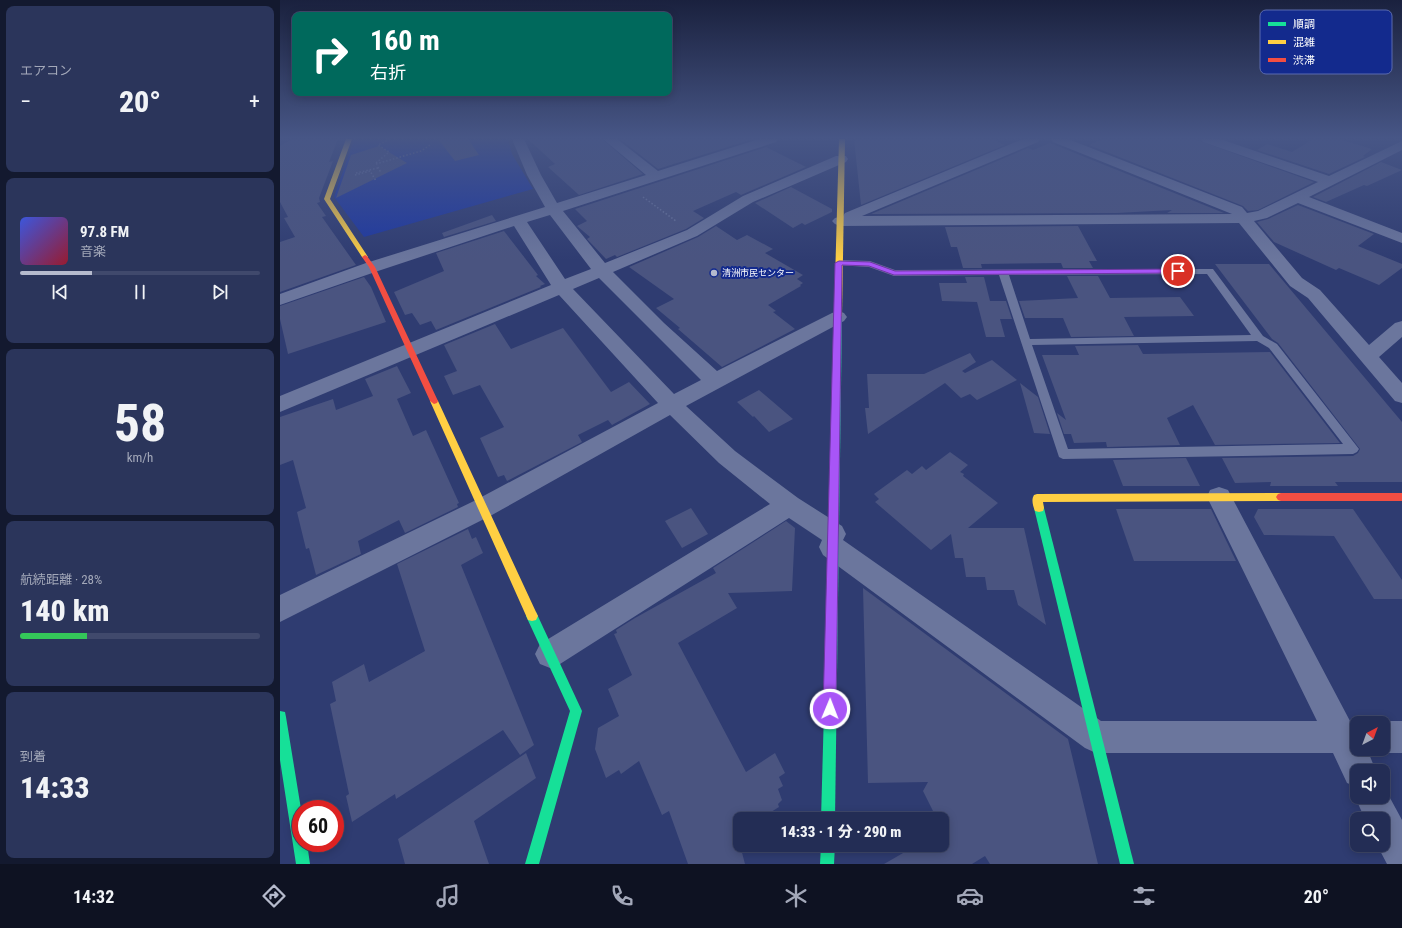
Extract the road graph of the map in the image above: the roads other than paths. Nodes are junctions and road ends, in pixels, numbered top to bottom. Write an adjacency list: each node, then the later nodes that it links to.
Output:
1 (334, 179): 18 (street)
2 (536, 179): 12 (street)
3 (645, 179): 12 (street)
4 (794, 179): 19 (street)
5 (841, 179): 15 (street)
6 (939, 179): 15 (street)
7 (1159, 179): 13 (street)
8 (1325, 179): 10 (street)
9 (1333, 179): 10 (street)
10 (1330, 181): 11 (street)
11 (1298, 198): 13 (street); 16 (street)
12 (552, 209): 14 (street); 19 (street)
13 (1244, 218): 15 (street); 28 (street)
14 (518, 220): 18 (street); 21 (street)
15 (840, 221): 17 (street)
16 (1402, 238)
17 (839, 263): 20 (lane); 23 (street)
18 (372, 267): 22 (street); 27 (street)
19 (603, 270): 21 (street); 29 (street)
20 (1003, 272): 25 (lane); 26 (lane)
21 (562, 288): 27 (street); 32 (street)
22 (280, 300)
23 (838, 317): 29 (street); 37 (street)
24 (1402, 327): 28 (street)
25 (1259, 338): 26 (lane); 26 (lane)
26 (1026, 342)
27 (410, 351): 31 (street); 36 (street)
28 (1368, 356): 30 (street)
29 (715, 381): 32 (street)
30 (1402, 396)
31 (280, 404)
32 (672, 405): 35 (street); 36 (street)
33 (1402, 496): 34 (street)
34 (1219, 497): 41 (street); 42 (street)
35 (789, 505): 37 (street); 39 (street)
36 (483, 508): 38 (street); 39 (street)
37 (832, 540): 41 (street); 46 (street)
38 (280, 609)
39 (550, 654): 50 (street)
40 (280, 717): 49 (street)
41 (1096, 736): 42 (street); 52 (street)
42 (1350, 737)
43 (1390, 737): 44 (street)
44 (1402, 738)
45 (1376, 804): 48 (street)
46 (828, 812)
47 (828, 852): 51 (street)
48 (1402, 857)
49 (303, 864)
50 (532, 864)
51 (827, 864)
52 (1128, 864)

